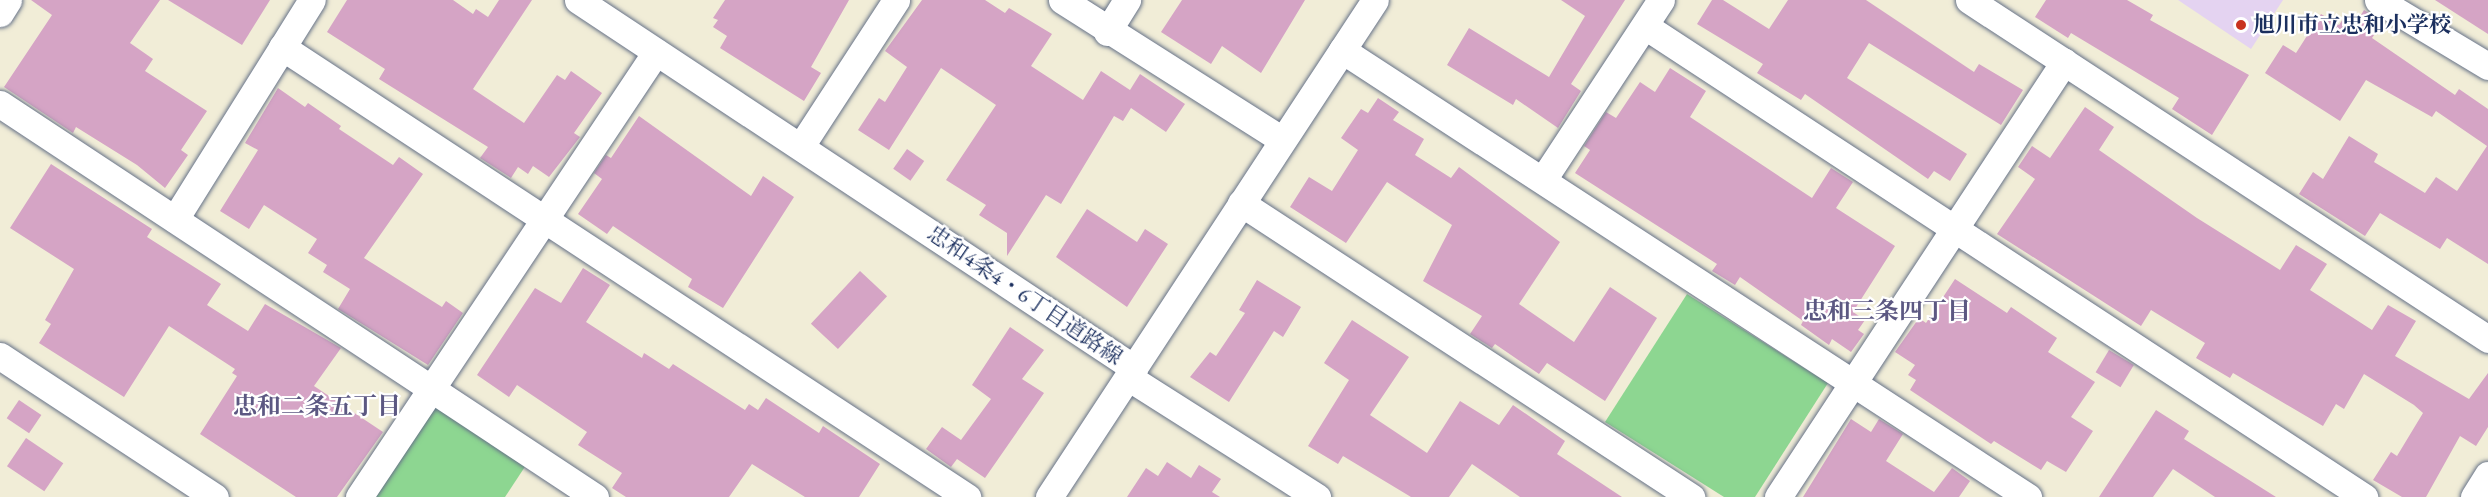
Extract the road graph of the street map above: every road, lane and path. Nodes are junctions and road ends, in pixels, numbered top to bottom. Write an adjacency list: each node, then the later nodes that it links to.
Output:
1 (8, 0): 11 (street)
2 (312, 0): 14 (street)
3 (578, 0): 16 (street, 忠和4条4・6丁目道路線)
4 (896, 0): 21 (street)
5 (1062, 0): 13 (street)
6 (1128, 0): 13 (street)
7 (1375, 0): 15 (street, 忠和4条4・6丁目道路線)
8 (1661, 0): 12 (street)
9 (1969, 0): 17 (street)
10 (2378, 0): 18 (street)
11 (0, 13)
12 (1645, 26): 22 (street); 26 (street)
13 (1107, 32): 20 (street)
14 (282, 47): 24 (street); 25 (street)
15 (1342, 50): 20 (street, 忠和4条4・6丁目道路線); 22 (street)
16 (656, 52): 21 (street, 忠和4条4・6丁目道路線); 25 (street)
17 (2064, 62): 26 (street); 27 (street)
18 (2488, 66)
19 (0, 104): 24 (street)
20 (1281, 140): 23 (street, 忠和4条4・6丁目道路線)
21 (801, 146): 29 (street, 忠和4条4・6丁目道路線)
22 (1544, 178): 30 (street)
23 (1241, 203): 29 (street, 忠和4条4・6丁目道路線); 39 (street)
24 (175, 219): 31 (street)
25 (544, 221): 31 (street); 36 (street)
26 (1957, 228): 30 (street); 42 (street)
27 (2488, 339)
28 (0, 356): 33 (street)
29 (1131, 372): 37 (street); 38 (street)
30 (1855, 382): 40 (street); 41 (street)
31 (431, 388): 34 (street); 35 (street)
32 (2488, 475): 43 (street)
33 (215, 497)
34 (359, 497)
35 (595, 497)
36 (967, 497)
37 (1049, 497)
38 (1317, 497)
39 (1691, 497)
40 (1778, 497)
41 (2028, 497)
42 (2364, 497)
43 (2474, 497)

